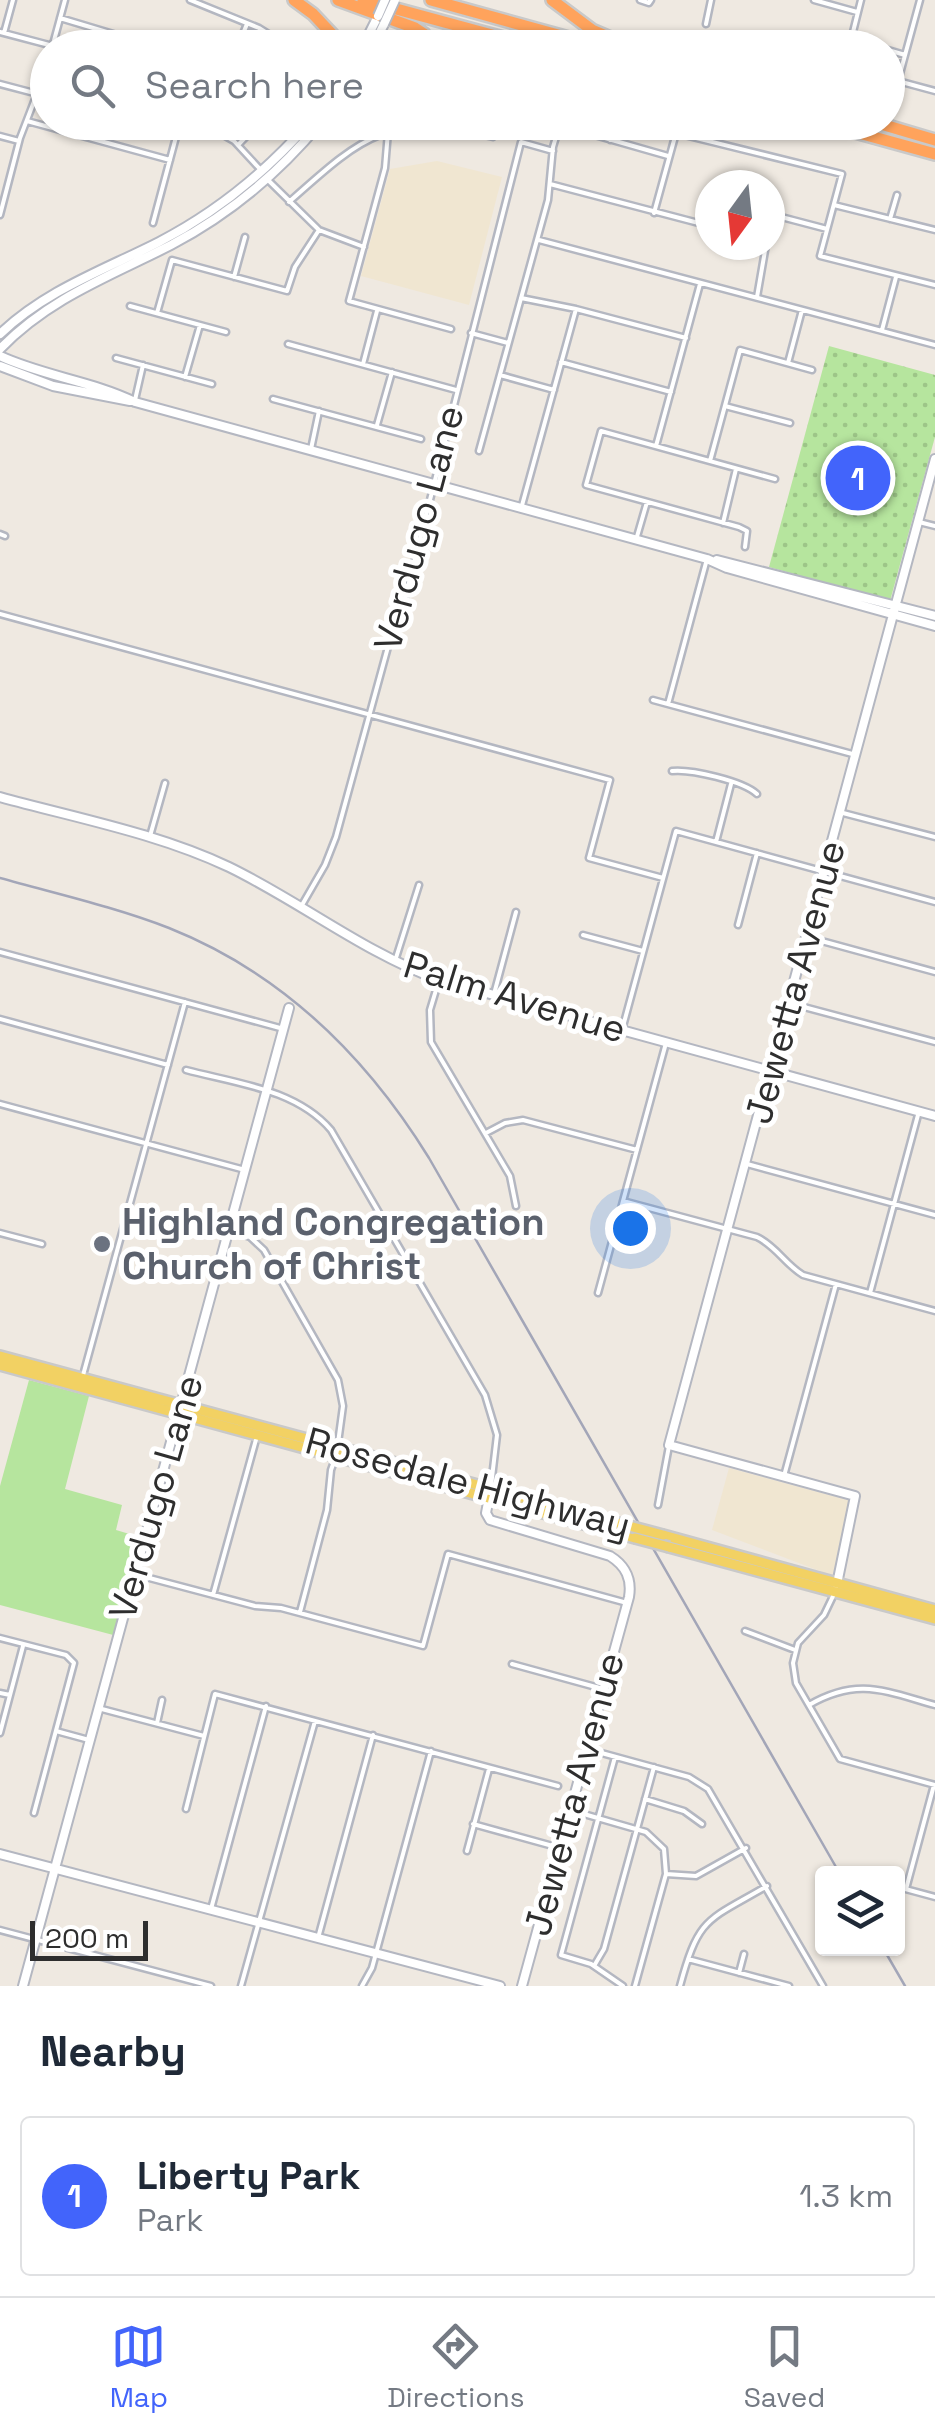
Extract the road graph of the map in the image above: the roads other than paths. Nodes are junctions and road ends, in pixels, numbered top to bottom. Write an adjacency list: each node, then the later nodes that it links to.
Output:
1 (12, 0): 33 (street)
2 (65, 0): 18 (street)
3 (190, 0): 19 (street)
4 (294, 0): 25 (highway)
5 (338, 0): 28 (highway)
6 (363, 0): 29 (highway)
7 (385, 0): 26 (street, bridge)
8 (395, 0): 27 (street, bridge)
9 (432, 0): 30 (highway)
10 (552, 0): 31 (highway)
11 (640, 0): 16 (street)
12 (711, 0): 20 (street)
13 (814, 0): 17 (street)
14 (862, 0): 17 (street)
15 (920, 0): 35 (street)
16 (650, 2)
17 (858, 12): 32 (street)
18 (60, 18): 21 (street); 22 (street)
19 (247, 23): 23 (street); 24 (street)
20 (706, 24)
21 (57, 30)
22 (100, 30)
23 (244, 30)
24 (259, 30)
25 (328, 30)
26 (371, 30)
27 (381, 30)
28 (417, 30)
29 (474, 30)
30 (540, 30)
31 (592, 30)
32 (853, 30)
33 (2, 32): 34 (street)
34 (30, 40)
35 (905, 55)
36 (905, 83): 38 (street)
37 (0, 84): 39 (street)
38 (935, 91)
39 (30, 92)
40 (30, 114): 41 (street)
41 (27, 121): 42 (street); 59 (street)
42 (30, 122)
43 (905, 131): 58 (highway)
44 (0, 136): 59 (street)
45 (97, 140): 64 (street)
46 (175, 140): 64 (street)
47 (232, 140): 60 (street)
48 (243, 140): 60 (street)
49 (292, 140): 65 (street)
50 (304, 140): 66 (street)
51 (368, 140): 70 (street)
52 (388, 140): 83 (street)
53 (557, 140): 61 (street)
54 (610, 140): 63 (street)
55 (674, 140): 63 (street)
56 (710, 140): 71 (street)
57 (885, 140): 62 (highway)
58 (935, 140)
59 (19, 141): 68 (street)
60 (238, 145): 65 (street)
61 (553, 150): 67 (street); 101 (street, Verdugo Lane)
62 (935, 154)
63 (669, 156): 72 (street)
64 (170, 160): 76 (street)
65 (262, 171): 66 (street); 87 (street)
66 (268, 179): 70 (street); 87 (street)
67 (550, 184): 72 (street); 82 (street)
68 (4, 188): 73 (street)
69 (898, 195): 75 (street)
70 (289, 202): 79 (street)
71 (834, 204): 75 (street); 78 (street)
72 (654, 213): 77 (street)
73 (0, 215)
74 (785, 218): 78 (street)
75 (890, 220): 80 (street)
76 (152, 223)
77 (695, 223)
78 (827, 229): 86 (street)
79 (318, 230): 83 (street); 85 (street)
80 (935, 230)
81 (245, 237): 85 (street)
82 (537, 240): 88 (street); 91 (street)
83 (364, 247): 93 (street)
84 (763, 260): 90 (street)
85 (234, 277): 96 (street)
86 (896, 277): 89 (street); 99 (street)
87 (82, 282): 102 (street); 107 (street)
88 (700, 284): 90 (street); 103 (street)
89 (935, 285)
90 (757, 297): 95 (street)
91 (521, 298): 94 (street); 104 (street)
92 (130, 306): 96 (street)
93 (378, 309): 98 (street); 111 (street)
94 (576, 309): 103 (street); 109 (street)
95 (803, 309): 99 (street); 110 (street)
96 (157, 313): 97 (street)
97 (200, 324): 100 (street); 117 (street)
98 (451, 329)
99 (882, 331): 106 (street)
100 (226, 332)
101 (471, 333): 104 (street); 121 (street, Verdugo Lane)
102 (0, 334)
103 (686, 338): 123 (street)
104 (508, 343): 116 (street)
105 (288, 344): 111 (street)
106 (935, 345)
107 (0, 352): 120 (street)
108 (116, 358): 113 (street)
109 (561, 362): 122 (street); 123 (street)
110 (788, 363): 114 (street); 126 (street)
111 (363, 364): 115 (street)
112 (0, 366): 119 (street)
113 (143, 366): 117 (street); 125 (street)
114 (812, 370)
115 (392, 372): 121 (street); 129 (street)
116 (500, 375): 122 (street); 133 (street)
117 (185, 377): 118 (street)
118 (212, 384)
119 (51, 386): 120 (street); 125 (street)
120 (96, 387): 125 (street)
121 (456, 390): 138 (street, Verdugo Lane)
122 (554, 390): 140 (street)
123 (671, 392): 131 (street)
124 (273, 398): 127 (street)
125 (134, 402): 132 (street)
126 (725, 406): 128 (street); 135 (street)
127 (319, 411): 129 (street); 132 (street)
128 (790, 424)
129 (377, 427): 130 (street)
130 (421, 439)
131 (656, 446): 135 (street); 139 (street)
132 (311, 450): 138 (street)
133 (479, 451)
134 (935, 459): 142 (street, Jewetta Avenue)
135 (710, 461): 136 (street)
136 (736, 468): 137 (street); 141 (street)
137 (775, 479)
138 (434, 484): 140 (street); 157 (street, Verdugo Lane)
139 (647, 502): 141 (street); 144 (street)
140 (522, 509): 144 (street)
141 (723, 522): 145 (street)
142 (918, 522): 143 (street); 151 (street, Jewetta Avenue)
143 (935, 526)
144 (636, 540): 146 (street)
145 (745, 548)
146 (707, 560): 147 (street); 148 (street); 156 (street)
147 (745, 574): 148 (street); 149 (street)
148 (782, 576): 150 (street)
149 (796, 588): 150 (street); 151 (street)
150 (837, 590): 151 (street)
151 (896, 611): 153 (street); 154 (street); 158 (street, Jewetta Avenue)
152 (0, 614): 157 (street)
153 (935, 616)
154 (935, 626)
155 (653, 700): 156 (street)
156 (668, 704): 158 (street)
157 (369, 715): 170 (street); 173 (street, Verdugo Lane)
158 (856, 755): 164 (street, Jewetta Avenue)
159 (672, 771): 160 (street)
160 (732, 782): 162 (street); 167 (street)
161 (164, 783): 166 (street)
162 (757, 794)
163 (0, 797): 166 (street, Palm Avenue)
164 (841, 812): 165 (street); 169 (street, Jewetta Avenue)
165 (935, 837)
166 (150, 838): 173 (street, Palm Avenue)
167 (716, 842): 168 (street); 170 (street)
168 (758, 854): 169 (street); 175 (street)
169 (824, 872): 172 (street); 177 (street, Jewetta Avenue)
170 (663, 878): 178 (street)
171 (419, 885): 180 (street)
172 (935, 902)
173 (301, 908): 180 (street, Palm Avenue)
174 (516, 912): 183 (street)
175 (738, 926)
176 (582, 934): 178 (street)
177 (807, 937): 181 (street); 185 (street, Jewetta Avenue)
178 (643, 951): 189 (street)
179 (0, 952): 184 (street)
180 (395, 962): 182 (street, Palm Avenue)
181 (935, 972)
182 (439, 980): 183 (street, Palm Avenue); 199 (street)
183 (493, 996): 189 (street, Palm Avenue)
184 (185, 1002): 188 (street); 192 (street)
185 (789, 1003): 190 (street); 194 (street, Jewetta Avenue)
186 (289, 1008): 188 (street, Verdugo Lane)
187 (0, 1019): 192 (street)
188 (284, 1029): 195 (street, Verdugo Lane)
189 (622, 1030): 191 (street, Palm Avenue)
190 (935, 1042)
191 (666, 1043): 194 (street, Palm Avenue); 201 (street)
192 (168, 1065): 200 (street)
193 (186, 1070): 195 (street)
194 (770, 1072): 197 (street, Palm Avenue); 202 (street, Jewetta Avenue)
195 (267, 1092): 203 (street, Verdugo Lane); 227 (street)
196 (0, 1104): 200 (street)
197 (919, 1111): 198 (street, Palm Avenue); 205 (street)
198 (935, 1116)
199 (486, 1134): 201 (street); 206 (street)
200 (146, 1143): 203 (street); 219 (street)
201 (637, 1150): 204 (street)
202 (746, 1163): 205 (street); 208 (street, Jewetta Avenue)
203 (245, 1170): 209 (street, Verdugo Lane)
204 (623, 1201): 208 (street); 213 (street)
205 (894, 1204): 207 (street); 214 (street)
206 (516, 1206)
207 (935, 1215)
208 (728, 1229): 212 (street); 224 (street, Jewetta Avenue)
209 (229, 1230): 222 (street, Verdugo Lane); 225 (street)
210 (0, 1233): 211 (street)
211 (42, 1244)
212 (836, 1284): 214 (street); 226 (street)
213 (598, 1293)
214 (870, 1293): 215 (street)
215 (935, 1311)
216 (0, 1356): 219 (main road, Rosedale Highway)
217 (0, 1365): 218 (main road, Rosedale Highway)
218 (17, 1370): 219 (main road); 220 (main road, Rosedale Highway)
219 (82, 1378): 221 (main road, Rosedale Highway)
220 (97, 1392): 221 (main road); 222 (main road, Rosedale Highway)
221 (133, 1392): 222 (main road, Rosedale Highway)
222 (180, 1410): 223 (main road, Rosedale Highway); 229 (street, Verdugo Lane)
223 (258, 1431): 225 (main road, Rosedale Highway); 225 (main road, Rosedale Highway); 231 (street)
224 (669, 1445): 226 (street); 228 (street, Jewetta Avenue)
225 (337, 1452): 227 (main road, Rosedale Highway); 227 (main road, Rosedale Highway); 234 (street)
226 (784, 1476): 230 (street)
227 (490, 1493): 230 (main road, Rosedale Highway, bridge); 230 (main road, Rosedale Highway, bridge); 232 (street)
228 (658, 1505)
229 (134, 1574): 231 (street); 248 (street, Verdugo Lane)
230 (836, 1588): 233 (main road); 235 (main road, Rosedale Highway); 239 (street)
231 (213, 1595): 234 (street)
232 (627, 1603): 234 (street); 241 (street, Jewetta Avenue)
233 (935, 1610)
234 (300, 1613)
235 (935, 1619)
236 (745, 1631): 239 (street)
237 (0, 1638): 238 (street)
238 (24, 1644): 243 (street); 251 (street)
239 (795, 1650): 245 (street)
240 (512, 1664): 241 (street)
241 (603, 1689): 256 (street, Jewetta Avenue)
242 (0, 1693): 243 (street)
243 (10, 1696): 252 (street)
244 (162, 1700): 250 (street)
245 (809, 1705): 246 (street); 261 (street)
246 (935, 1705)
247 (266, 1706): 249 (street); 254 (street); 280 (street)
248 (98, 1708): 250 (street); 255 (street, Verdugo Lane)
249 (315, 1720): 253 (street); 281 (street)
250 (157, 1724): 254 (street)
251 (56, 1731): 255 (street); 266 (street)
252 (0, 1734)
253 (372, 1735): 257 (street); 283 (street)
254 (204, 1736): 264 (street)
255 (89, 1740): 275 (street, Verdugo Lane)
256 (586, 1749): 258 (street); 265 (street, Jewetta Avenue)
257 (431, 1751): 259 (street); 285 (street)
258 (615, 1757): 260 (street); 267 (street)
259 (489, 1767): 262 (street); 268 (street)
260 (654, 1767): 263 (street); 272 (street)
261 (935, 1785): 278 (street)
262 (558, 1786)
263 (645, 1799): 269 (street); 270 (street)
264 (186, 1809)
265 (570, 1810): 267 (street); 271 (street, Jewetta Avenue)
266 (34, 1812)
267 (599, 1818): 270 (street); 288 (street)
268 (474, 1824): 271 (street); 273 (street)
269 (702, 1824)
270 (637, 1828): 276 (street); 288 (street)
271 (560, 1848): 295 (street, Jewetta Avenue)
272 (746, 1848): 276 (street); 277 (street)
273 (467, 1851)
274 (0, 1854): 275 (street)
275 (54, 1868): 280 (street); 284 (street, Verdugo Lane)
276 (666, 1874): 297 (street)
277 (768, 1886): 287 (street); 300 (street)
278 (906, 1889): 279 (street)
279 (935, 1897)
280 (211, 1910): 281 (street)
281 (260, 1922): 283 (street); 292 (street)
282 (0, 1930): 284 (street)
283 (318, 1938): 285 (street)
284 (35, 1940): 290 (street, Verdugo Lane); 291 (street)
285 (376, 1953): 293 (street); 294 (street)
286 (744, 1954): 289 (street)
287 (688, 1959): 289 (street); 298 (street)
288 (594, 1966): 296 (street)
289 (739, 1972): 299 (street)
290 (23, 1986)
291 (210, 1986)
292 (241, 1986)
293 (362, 1986)
294 (500, 1986)
295 (522, 1986)
296 (624, 1986)
297 (635, 1986)
298 (680, 1986)
299 (789, 1986)
300 (823, 1986)

